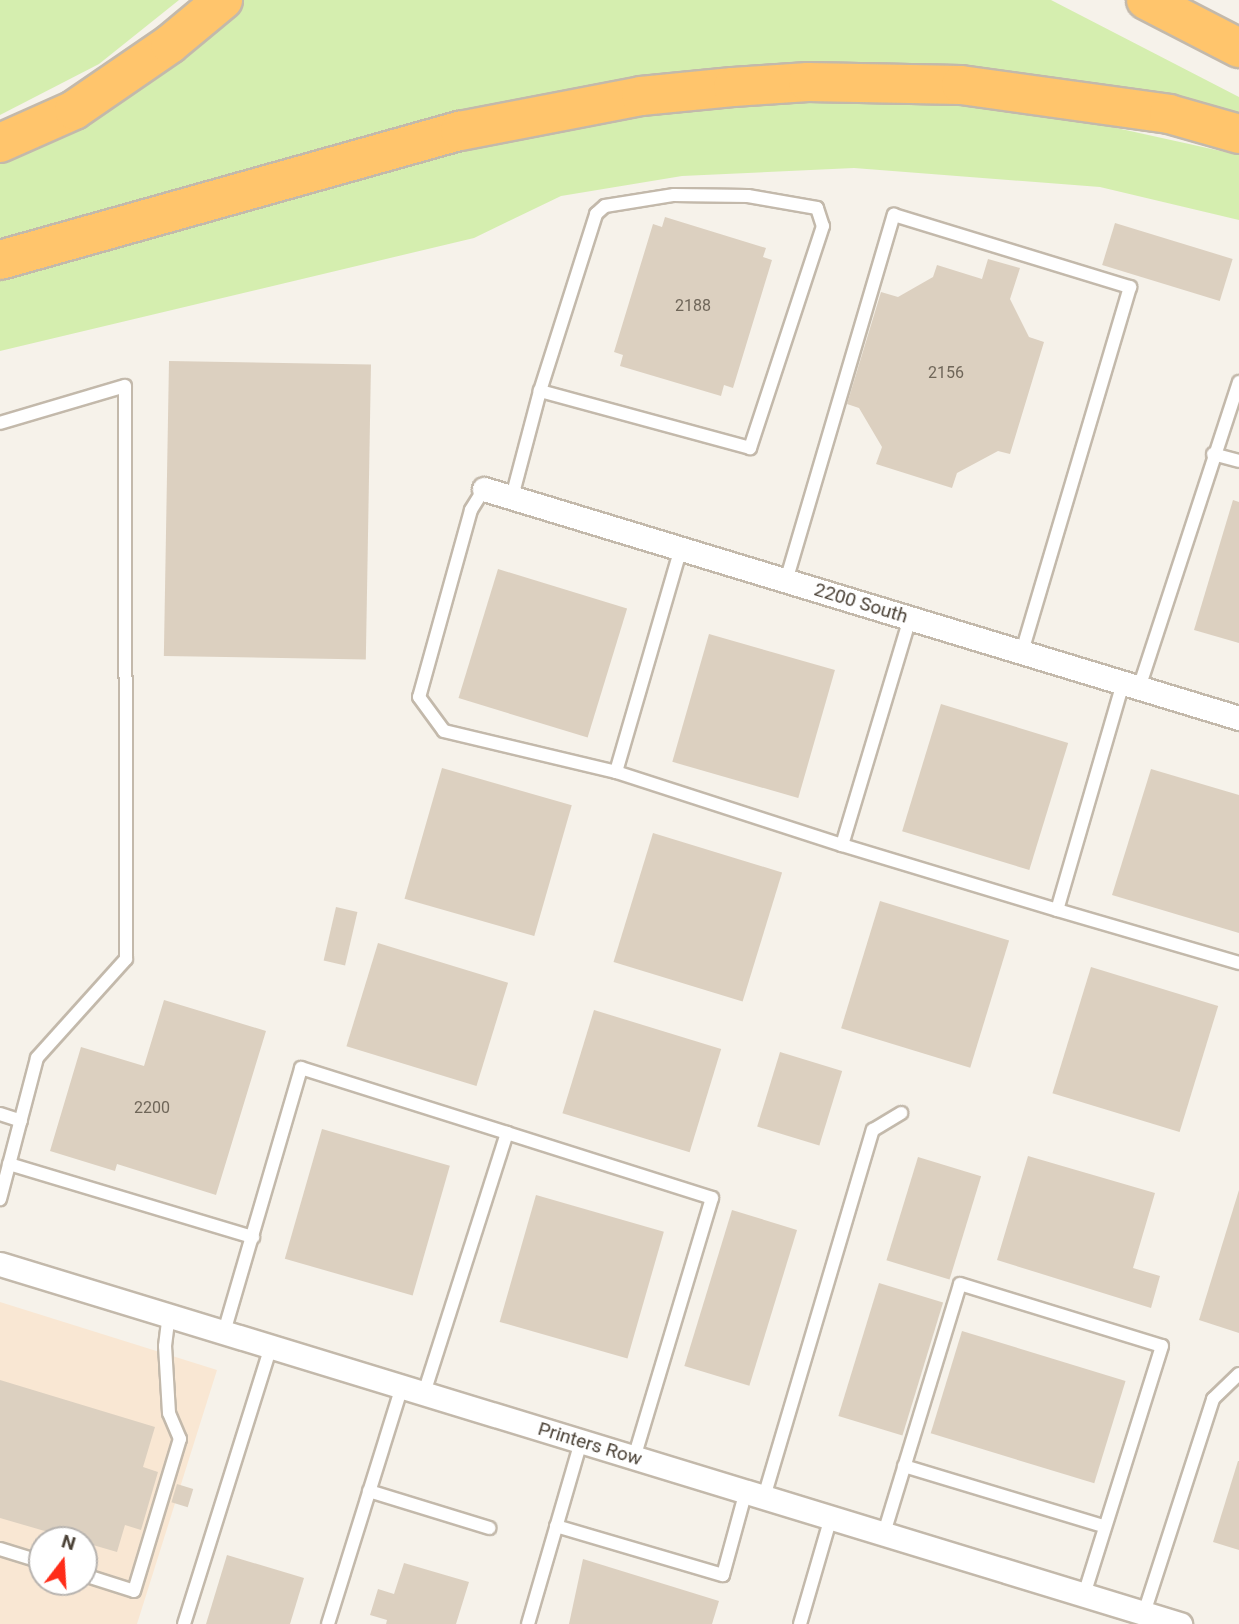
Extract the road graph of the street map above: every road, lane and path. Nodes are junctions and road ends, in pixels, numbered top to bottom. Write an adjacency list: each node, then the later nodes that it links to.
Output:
1 (223, 0): 5 (highway)
2 (1146, 0): 3 (highway)
3 (1239, 48)
4 (1239, 134): 6 (highway)
5 (0, 143)
6 (0, 260)
7 (1239, 382): 10 (lane)
8 (540, 391): 8 (lane); 13 (lane)
9 (0, 423): 26 (lane)
10 (1213, 454): 11 (lane); 18 (lane)
11 (1239, 461)
12 (484, 489): 13 (street, 2200 South); 20 (lane)
13 (512, 497): 14 (street, 2200 South)
14 (681, 548): 15 (street, 2200 South); 20 (lane)
15 (786, 580): 16 (street, 2200 South); 17 (lane)
16 (910, 618): 17 (street, 2200 South); 21 (lane)
17 (1021, 652): 18 (street, 2200 South)
18 (1131, 685): 19 (street, 2200 South); 22 (lane)
19 (1239, 718)
20 (616, 772): 21 (lane)
21 (842, 845): 22 (lane)
22 (1057, 910): 23 (lane)
23 (1239, 963)
24 (901, 1113): 42 (lane)
25 (0, 1114): 26 (lane)
26 (20, 1121): 28 (lane)
27 (507, 1133): 30 (lane); 37 (lane); 39 (lane)
28 (9, 1164): 29 (lane); 30 (lane)
29 (0, 1199)
30 (253, 1237): 33 (lane)
31 (0, 1264): 32 (street, Printers Row)
32 (169, 1315): 33 (street, Printers Row); 50 (lane)
33 (225, 1332): 34 (street, Printers Row)
34 (271, 1347): 36 (street, Printers Row); 53 (lane)
35 (1239, 1374): 52 (lane)
36 (402, 1387): 37 (street, Printers Row); 41 (lane)
37 (424, 1394): 38 (street, Printers Row)
38 (581, 1441): 39 (street, Printers Row); 44 (lane)
39 (634, 1458): 42 (street, Printers Row)
40 (904, 1466): 45 (lane); 45 (lane); 47 (lane)
41 (369, 1491): 46 (lane); 54 (lane)
42 (755, 1494): 43 (street, Printers Row); 44 (lane)
43 (831, 1517): 47 (street, Printers Row); 56 (lane)
44 (556, 1526): 55 (lane)
45 (1103, 1526): 51 (lane)
46 (489, 1528)
47 (884, 1534): 51 (street, Printers Row)
48 (0, 1549): 49 (lane)
49 (28, 1558)
50 (98, 1579)
51 (1084, 1595): 52 (street, Printers Row)
52 (1161, 1620)
53 (184, 1624)
54 (328, 1624)
55 (528, 1624)
56 (800, 1624)

